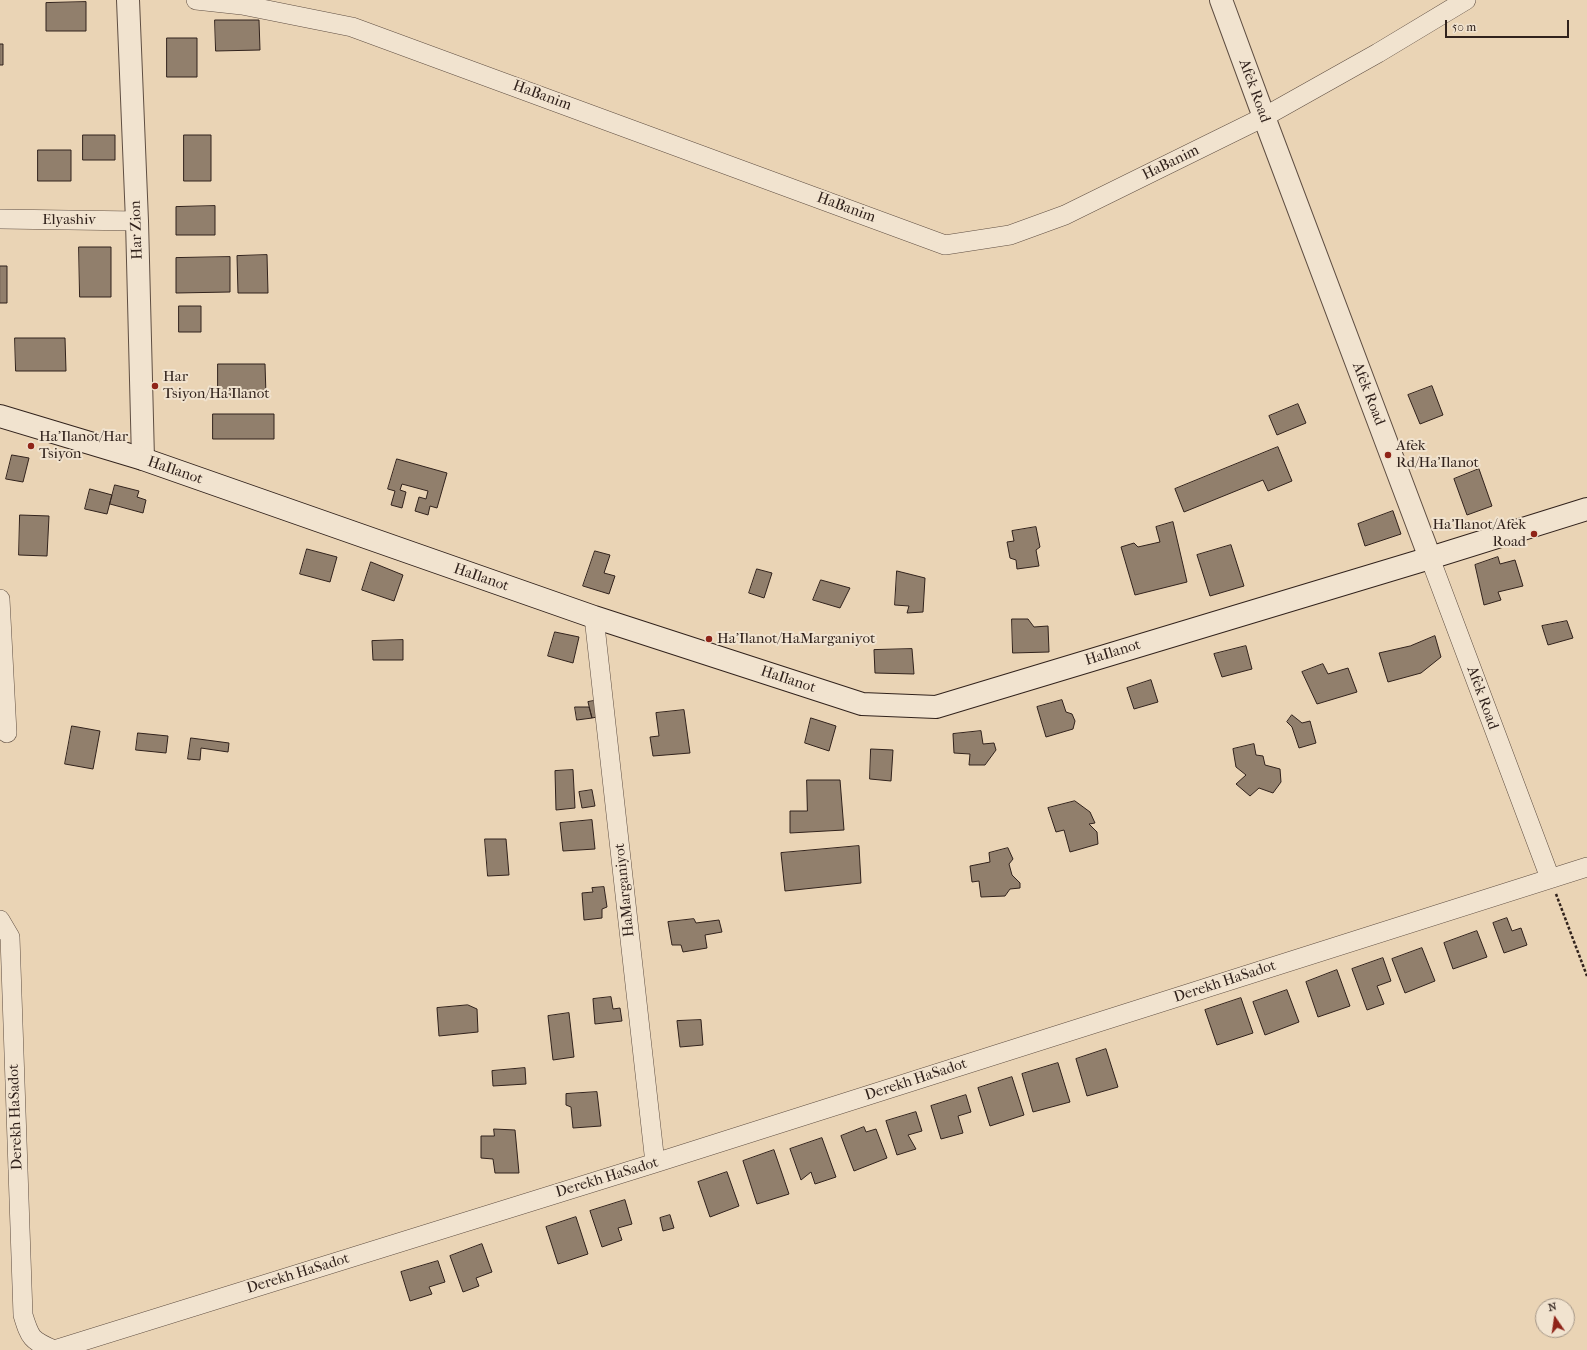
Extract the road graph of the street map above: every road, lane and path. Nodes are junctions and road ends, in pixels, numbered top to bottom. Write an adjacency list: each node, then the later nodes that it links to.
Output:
1 (128, 0): 7 (main road, Har Zion)
2 (196, 0): 5 (street, HaBanim)
3 (1221, 0): 5 (main road, Afek Road)
4 (1466, 0): 5 (street, HaBanim)
5 (1264, 117): 11 (main road, Afek Road)
6 (0, 219): 7 (street, Elyashiv)
7 (137, 221): 9 (main road, Har Zion)
8 (0, 416): 9 (main road, HaIlanot)
9 (143, 459): 13 (main road, HaIlanot)
10 (1587, 509): 11 (main road, HaIlanot)
11 (1430, 558): 13 (main road, HaIlanot); 16 (street, Afek Road)
12 (0, 600): 14 (street)
13 (594, 617): 19 (street, HaMarganiyot)
14 (6, 733)
15 (1587, 867): 16 (street, Derekh HaSadot)
16 (1550, 878): 18 (path); 19 (street, Derekh HaSadot)
17 (0, 920): 19 (street, Derekh HaSadot)
18 (1587, 976)
19 (655, 1163)

